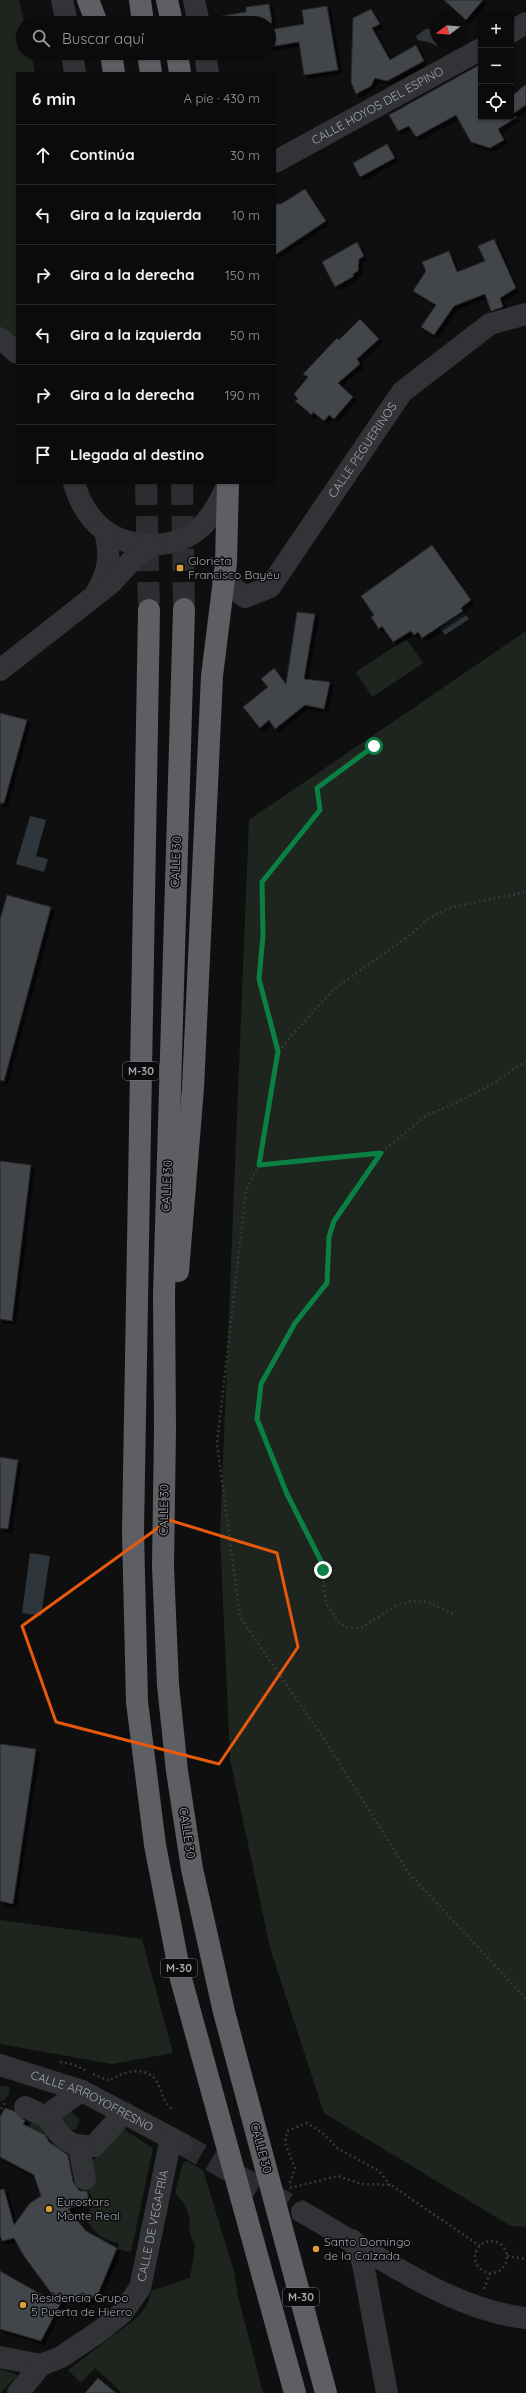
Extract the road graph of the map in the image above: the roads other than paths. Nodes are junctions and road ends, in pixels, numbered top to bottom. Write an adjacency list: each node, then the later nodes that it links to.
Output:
1 (62, 0): 7 (street)
2 (88, 0): 8 (highway)
3 (102, 0): 9 (highway)
4 (140, 0): 10 (highway)
5 (167, 0): 11 (highway)
6 (194, 0): 12 (street)
7 (65, 16)
8 (94, 16)
9 (105, 16)
10 (142, 16)
11 (170, 16)
12 (197, 16)
13 (526, 23): 14 (street)
14 (514, 30)
15 (478, 51): 24 (street, CALLE HOYOS DEL ESPINO)
16 (73, 60): 20 (street)
17 (149, 60): 21 (highway)
18 (178, 60): 22 (highway)
19 (206, 60): 23 (street)
20 (75, 72)
21 (151, 72)
22 (180, 72)
23 (208, 72)
24 (276, 161)
25 (526, 314): 33 (street, CALLE PEGUERINOS)
26 (0, 338): 27 (street)
27 (16, 352)
28 (74, 484): 31 (street)
29 (228, 484): 33 (highway)
30 (228, 484): 32 (street)
31 (105, 531): 32 (street); 34 (street)
32 (152, 545): 34 (street)
33 (223, 580): 38 (highway)
34 (95, 595): 37 (street)
35 (184, 609): 38 (highway, CALLE 30 / M-30)
36 (149, 610): 56 (highway, M-30)
37 (0, 670)
38 (166, 1429): 47 (highway, CALLE 30 / M-30)
39 (0, 2065): 40 (street, CALLE ARROYOFRESNO)
40 (82, 2091): 42 (street, CALLE ARROYOFRESNO); 43 (street)
41 (25, 2107): 43 (street)
42 (124, 2113): 44 (street, CALLE ARROYOFRESNO); 45 (street)
43 (48, 2118): 45 (street)
44 (177, 2141): 54 (street, CALLE DE VEGAFRÍA)
45 (79, 2147): 46 (street)
46 (85, 2179)
47 (276, 2201): 57 (highway, CALLE 30 / M-30); 58 (highway)
48 (302, 2212): 49 (street)
49 (352, 2240): 50 (street); 51 (street)
50 (380, 2258): 51 (street); 52 (street)
51 (367, 2288): 59 (street)
52 (526, 2318)
53 (0, 2357): 54 (street)
54 (41, 2365): 55 (street)
55 (18, 2393)
56 (295, 2393)
57 (326, 2393)
58 (342, 2393)
59 (387, 2393)

